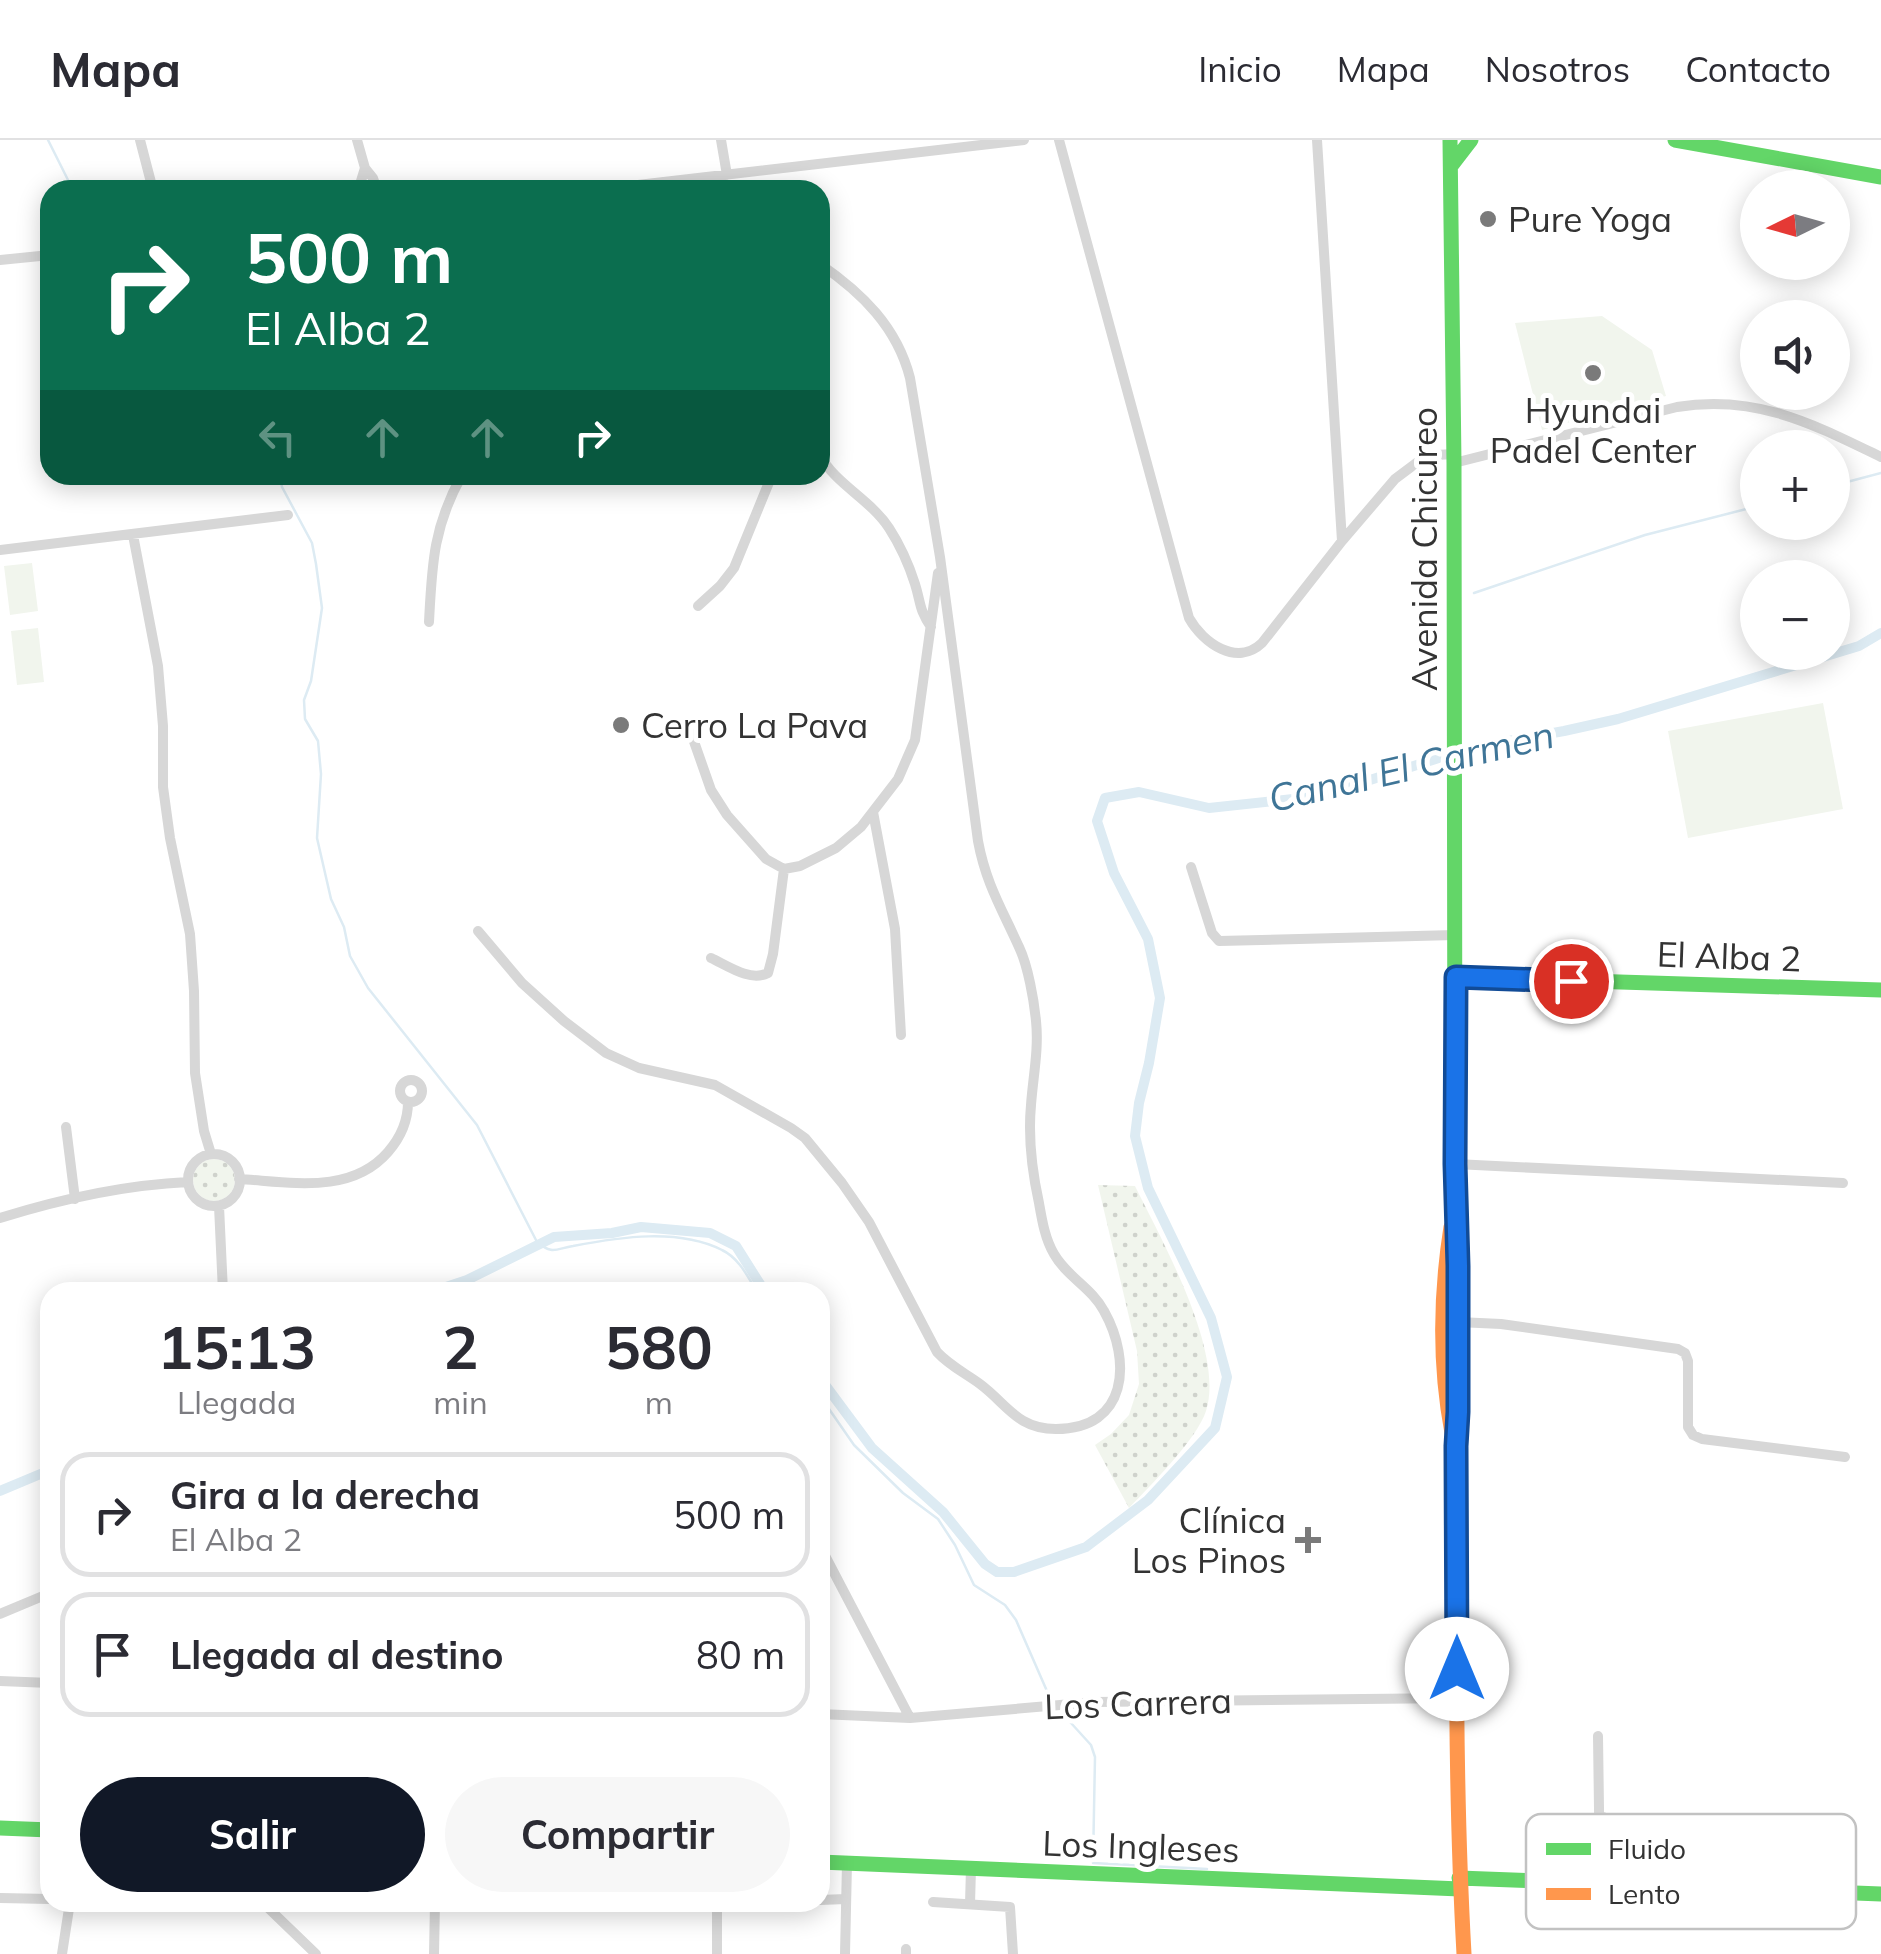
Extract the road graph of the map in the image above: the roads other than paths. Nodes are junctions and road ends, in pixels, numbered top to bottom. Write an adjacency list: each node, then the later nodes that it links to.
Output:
1 (140, 140): 14 (street)
2 (357, 140): 11 (street)
3 (721, 140): 12 (street)
4 (1024, 140): 12 (street)
5 (1059, 140): 28 (street)
6 (1317, 140): 28 (street)
7 (1450, 140): 10 (main road, Avenida Chicureo)
8 (1470, 140): 10 (main road)
9 (1674, 140): 13 (main road)
10 (1451, 166): 22 (main road, Avenida Chicureo)
11 (365, 168): 15 (street); 16 (street)
12 (727, 175): 17 (street)
13 (1881, 178)
14 (150, 180)
15 (361, 180)
16 (374, 180)
17 (698, 180)
18 (40, 255): 19 (street)
19 (0, 260)
20 (830, 272): 30 (street)
21 (1881, 457): 22 (street)
22 (1454, 458): 28 (street); 39 (main road, Avenida Chicureo)
23 (830, 468): 33 (street)
24 (457, 485): 32 (street)
25 (768, 485): 31 (street)
26 (288, 515): 27 (street)
27 (133, 535): 29 (street); 46 (street)
28 (1342, 541)
29 (0, 550)
30 (940, 558): 33 (street); 38 (street)
31 (698, 606)
32 (429, 622)
33 (932, 628): 35 (street)
34 (691, 733): 37 (street)
35 (874, 812): 37 (street); 43 (street)
36 (1191, 867): 39 (street)
37 (784, 869): 40 (street)
38 (478, 931)
39 (1455, 935): 41 (main road, Avenida Chicureo)
40 (710, 958)
41 (1456, 977): 42 (main road, El Alba 2); 47 (main road, Avenida Chicureo)
42 (1881, 990)
43 (902, 1035)
44 (408, 1102): 48 (street)
45 (66, 1128): 52 (street)
46 (211, 1154): 48 (street); 49 (street)
47 (1455, 1164): 50 (street); 51 (main road, Avenida Chicureo)
48 (240, 1179): 53 (street)
49 (188, 1182): 52 (street); 53 (street)
50 (1843, 1184)
51 (1456, 1198): 56 (main road, Avenida Chicureo); 57 (main road, Avenida Chicureo)
52 (75, 1199): 54 (street)
53 (219, 1206): 55 (street)
54 (0, 1218)
55 (223, 1282)
56 (1458, 1322): 57 (main road, Avenida Chicureo); 58 (street)
57 (1456, 1446): 64 (main road, Avenida Chicureo)
58 (1845, 1457)
59 (830, 1565): 66 (street)
60 (40, 1597): 61 (street)
61 (0, 1614)
62 (0, 1682): 63 (street)
63 (40, 1683)
64 (1457, 1698): 66 (street, Los Carrera); 75 (main road, Avenida Chicureo)
65 (830, 1714): 66 (street, Los Carrera)
66 (910, 1718)
67 (1598, 1736): 68 (street)
68 (1600, 1814)
69 (0, 1828): 70 (main road)
70 (40, 1830)
71 (830, 1862): 72 (main road, Los Ingleses)
72 (847, 1863): 73 (main road, Los Ingleses); 80 (street)
73 (972, 1868): 75 (main road, Los Ingleses); 83 (street)
74 (1526, 1883): 75 (main road, Los Ingleses)
75 (1460, 1884): 94 (main road, Avenida Chicureo)
76 (1856, 1893): 77 (main road, Los Ingleses)
77 (1881, 1894)
78 (0, 1898): 79 (street)
79 (40, 1899)
80 (846, 1899): 81 (street); 92 (street)
81 (830, 1900)
82 (934, 1902): 83 (street)
83 (970, 1904): 93 (street)
84 (68, 1912): 88 (street)
85 (272, 1912): 89 (street)
86 (436, 1912): 90 (street)
87 (718, 1912): 91 (street)
88 (62, 1954)
89 (316, 1954)
90 (434, 1954)
91 (717, 1954)
92 (845, 1954)
93 (1013, 1954)
94 (1464, 1954)

